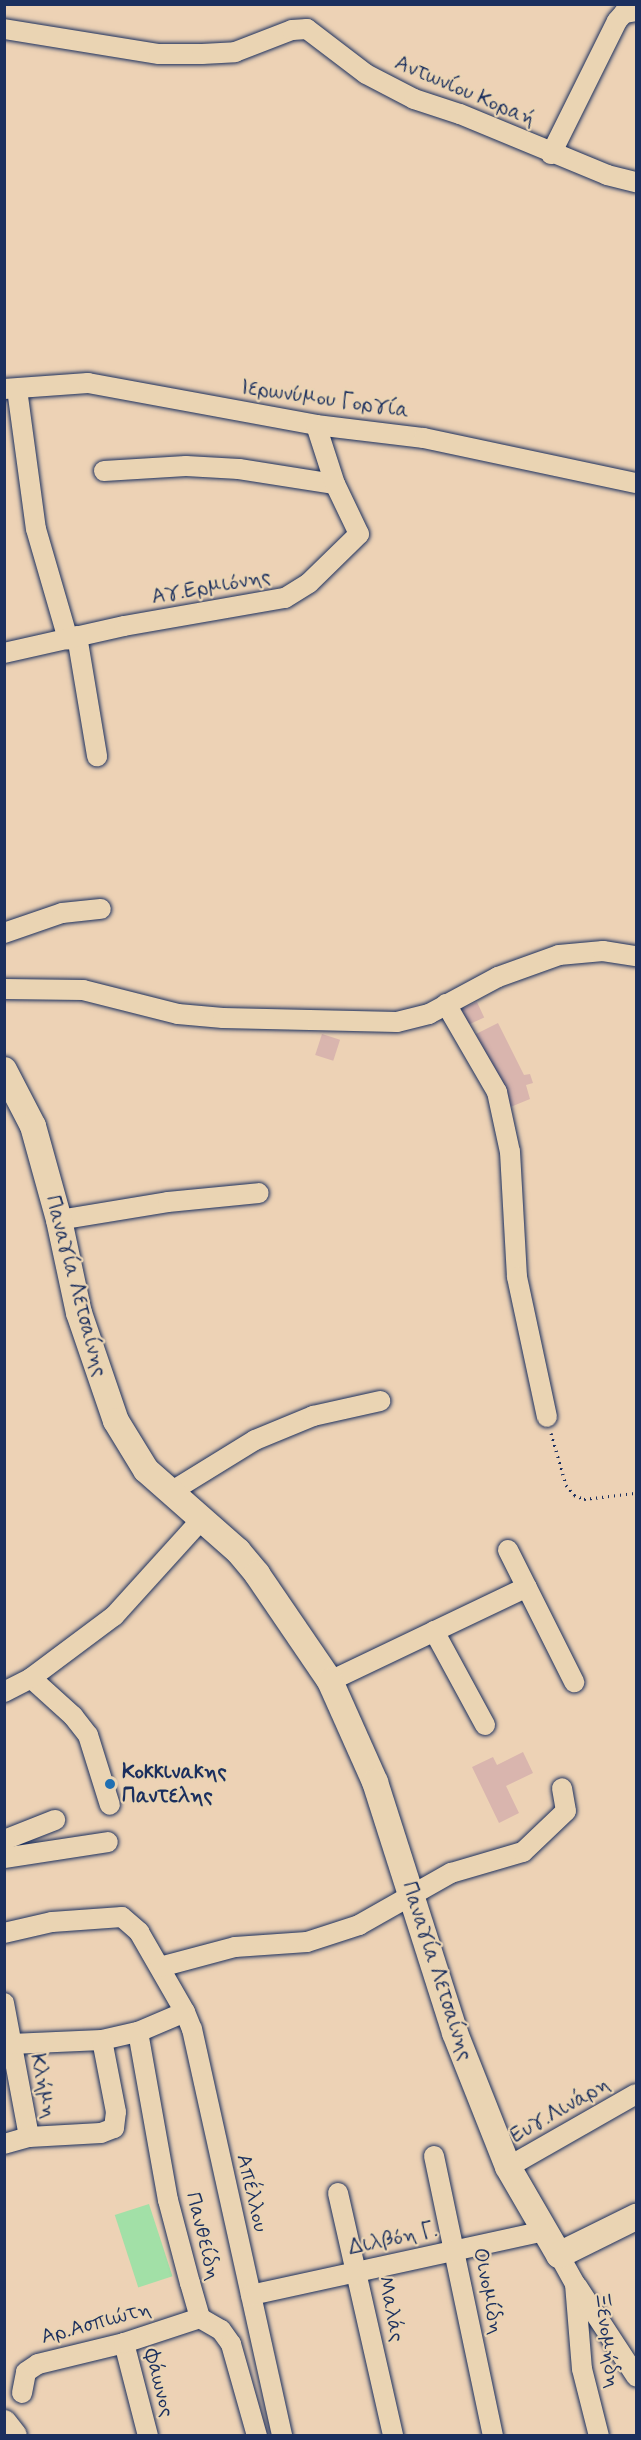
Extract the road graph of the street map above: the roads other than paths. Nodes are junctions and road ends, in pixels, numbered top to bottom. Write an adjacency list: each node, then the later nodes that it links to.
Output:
1 (629, 10): 3 (street)
2 (4, 29): 3 (street, Αντωνίου Κοραή)
3 (551, 153): 4 (street, Αντωνίου Κοραή)
4 (636, 182)
5 (11, 389): 6 (street, Ιερωνύμου Γοργία); 10 (street)
6 (316, 425): 8 (street, Ιερωνύμου Γοργία); 9 (street, Αγ.Ερμιόνης)
7 (104, 471): 9 (street)
8 (636, 483)
9 (335, 484): 10 (street, Αγ.Ερμιόνης)
10 (72, 638): 11 (street, Αγ.Ερμιόνης); 12 (street)
11 (4, 653)
12 (97, 756)
13 (100, 909): 14 (street)
14 (4, 933)
15 (636, 956): 17 (street)
16 (4, 989): 17 (street)
17 (446, 1004): 22 (street)
18 (4, 1070): 20 (main road, Παναγία Λετσαίνης)
19 (259, 1192): 20 (street)
20 (59, 1220): 23 (main road, Παναγία Λετσαίνης)
21 (380, 1401): 23 (street)
22 (547, 1417)
23 (169, 1493): 24 (main road, Παναγία Λετσαίνης)
24 (200, 1521): 28 (street); 29 (main road, Παναγία Λετσαίνης)
25 (508, 1550): 26 (street)
26 (527, 1587): 27 (street); 30 (street)
27 (434, 1631): 29 (street); 32 (street)
28 (31, 1678): 31 (street); 34 (street)
29 (330, 1681): 39 (main road, Παναγία Λετσαίνης)
30 (574, 1682)
31 (4, 1692)
32 (485, 1725)
33 (562, 1788): 39 (street)
34 (110, 1805)
35 (54, 1820): 36 (street)
36 (4, 1840)
37 (108, 1842): 38 (street)
38 (4, 1858)
39 (412, 1894): 41 (street); 51 (main road, Παναγία Λετσαίνης)
40 (4, 1933): 41 (street, Απέλλου)
41 (160, 1967): 43 (street, Απέλλου)
42 (4, 2003): 46 (street, Κλήμη)
43 (185, 2012): 44 (street); 59 (street, Απέλλου)
44 (138, 2032): 45 (street); 60 (street, Πανθείδη)
45 (102, 2040): 46 (street); 48 (street)
46 (11, 2044): 48 (street, Κλήμη)
47 (636, 2094): 51 (street, Ευγ.Λινάρη)
48 (29, 2137): 49 (street)
49 (4, 2144)
50 (434, 2156): 55 (street, Οινομίδη)
51 (508, 2167): 54 (main road, Παναγία Λετσαίνης)
52 (338, 2193): 57 (street, Μαλάς)
53 (636, 2217): 56 (main road)
54 (545, 2231): 55 (street, Διλβόη Γ.); 56 (main road, Παναγία Λετσαίνης)
55 (456, 2250): 57 (street, Διλβόη Γ.); 70 (street, Οινομίδη)
56 (559, 2255): 58 (street, Ξενομήδη)
57 (359, 2271): 59 (street, Διλβόη Γ.); 69 (street, Μαλάς)
58 (575, 2283): 62 (street); 71 (street, Ξενομήδη)
59 (251, 2295): 68 (street, Απέλλου)
60 (200, 2318): 61 (street, Αρ.Ασπιώτη); 67 (street)
61 (124, 2343): 63 (street, Αρ.Ασπιώτη); 66 (street, Φάωνος)
62 (636, 2376)
63 (22, 2393)
64 (4, 2423): 65 (main road)
65 (14, 2436)
66 (148, 2436)
67 (257, 2436)
68 (282, 2436)
69 (393, 2436)
70 (493, 2436)
71 (599, 2436)

